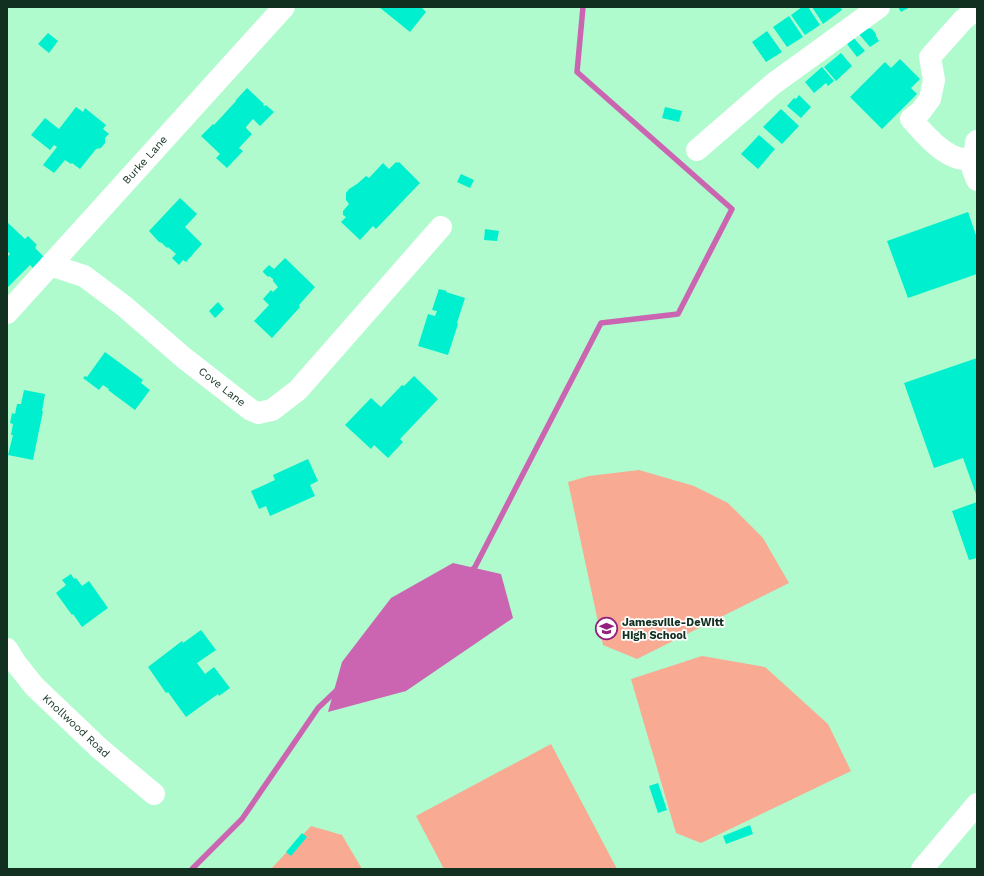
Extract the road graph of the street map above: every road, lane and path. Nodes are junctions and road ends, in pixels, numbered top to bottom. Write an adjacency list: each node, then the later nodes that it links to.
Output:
1 (284, 7): 7 (street, Burke Lane)
2 (879, 7): 4 (street)
3 (977, 8): 5 (street)
4 (697, 150)
5 (976, 161)
6 (441, 227): 7 (street, Cove Lane)
7 (50, 265): 8 (street, Burke Lane)
8 (7, 313)
9 (7, 649): 10 (street, Knollwood Road)
10 (154, 794)
11 (977, 804): 12 (street)
12 (922, 869)

